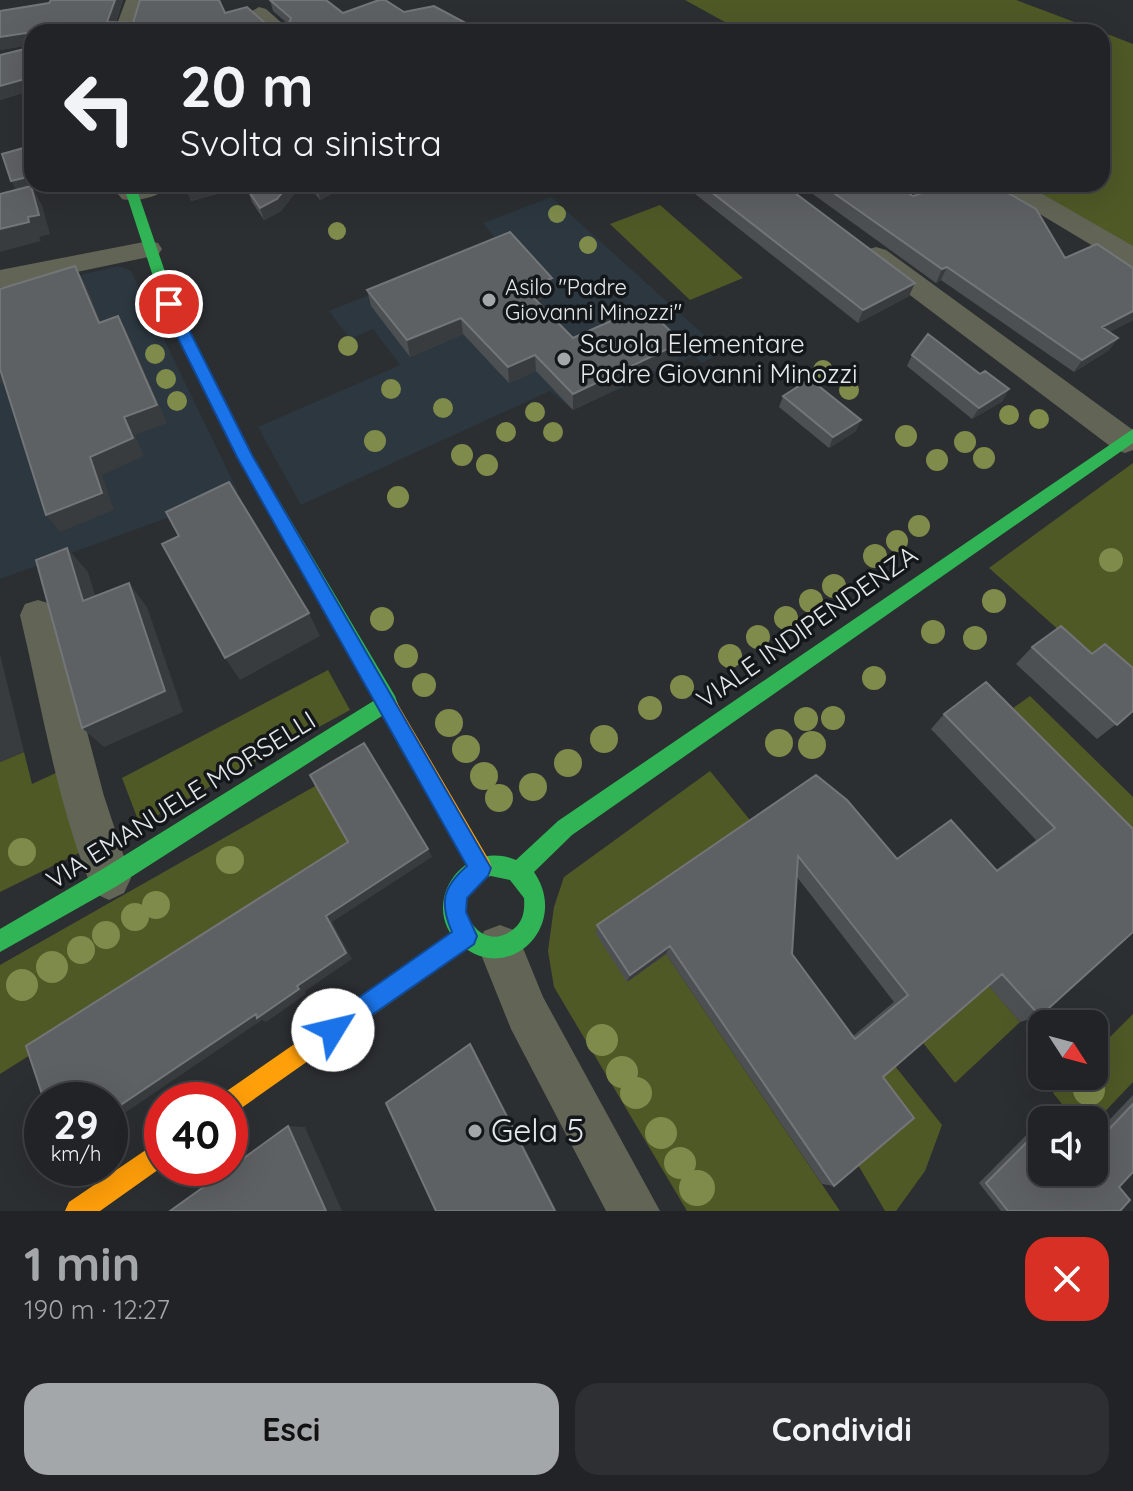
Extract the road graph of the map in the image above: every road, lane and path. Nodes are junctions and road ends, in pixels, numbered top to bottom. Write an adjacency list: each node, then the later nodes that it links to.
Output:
1 (136, 0): 3 (street)
2 (259, 13): 4 (street)
3 (128, 24)
4 (272, 24)
5 (131, 192): 8 (street)
6 (1021, 192): 9 (street)
7 (856, 241): 11 (street)
8 (149, 249): 10 (street); 13 (street)
9 (1133, 258)
10 (0, 279)
11 (1129, 438): 15 (street, VIALE INDIPENDENZA)
12 (38, 615): 16 (street)
13 (388, 702): 14 (street); 16 (street, VIA EMANUELE MORSELLI)
14 (481, 868): 15 (street); 18 (street)
15 (520, 871): 18 (street)
16 (109, 878): 17 (street, VIA EMANUELE MORSELLI)
17 (0, 941)
18 (483, 942): 19 (street); 22 (street)
19 (248, 1092)
20 (144, 1167): 21 (street)
21 (99, 1205)
22 (634, 1211)

